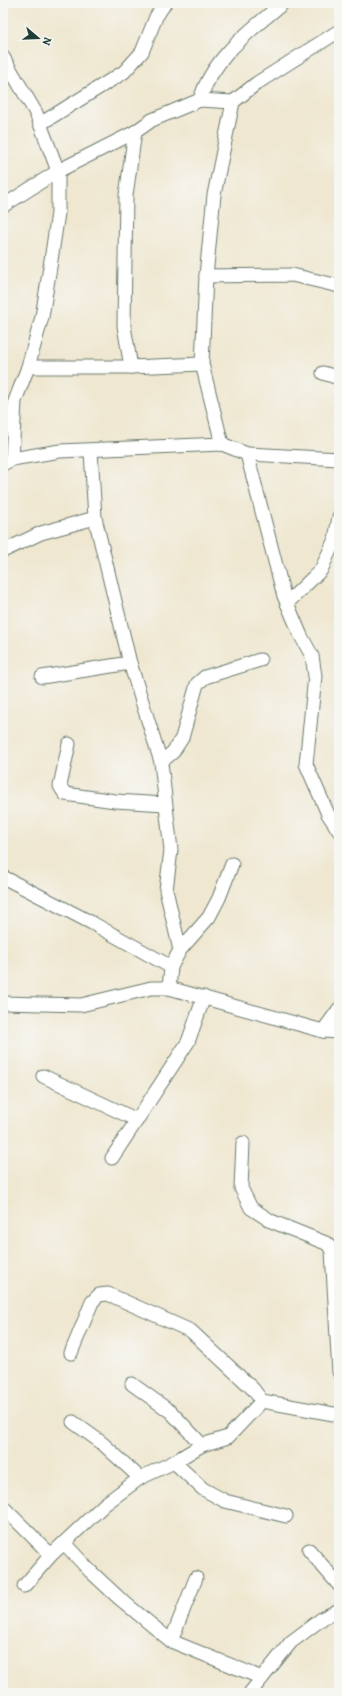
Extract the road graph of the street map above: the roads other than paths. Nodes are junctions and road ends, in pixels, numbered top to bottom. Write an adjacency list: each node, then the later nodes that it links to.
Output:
1 (165, 3): 7 (street)
2 (283, 3): 5 (street)
3 (339, 31): 6 (street)
4 (3, 57): 7 (street)
5 (200, 100): 6 (street); 8 (street)
6 (233, 102): 11 (street)
7 (40, 124): 9 (street)
8 (135, 132): 9 (street); 15 (street)
9 (58, 171): 10 (street); 14 (street)
10 (3, 206)
11 (206, 276): 12 (street); 13 (street)
12 (339, 286)
13 (202, 364): 15 (street); 18 (street)
14 (28, 367): 15 (street); 22 (street)
15 (132, 367)
16 (323, 373): 17 (street)
17 (339, 378)
18 (222, 444): 19 (street); 20 (street)
19 (91, 451): 22 (street); 24 (street)
20 (247, 454): 21 (street); 26 (street)
21 (339, 459)
22 (7, 462)
23 (339, 517): 26 (street)
24 (95, 518): 25 (street); 28 (street)
25 (3, 551)
26 (287, 603): 33 (street)
27 (260, 660): 31 (street)
28 (130, 663): 29 (street); 31 (street)
29 (42, 677)
30 (69, 744): 32 (street)
31 (161, 762): 32 (street)
32 (165, 804): 36 (street)
33 (339, 831)
34 (232, 864): 36 (street)
35 (3, 877): 37 (street)
36 (180, 950): 37 (street)
37 (171, 966): 38 (street)
38 (169, 988): 39 (street); 40 (street)
39 (204, 998): 42 (street); 45 (street)
40 (3, 1003)
41 (339, 1009): 42 (street)
42 (323, 1031): 43 (street)
43 (339, 1032)
44 (43, 1076): 45 (street)
45 (137, 1120): 47 (street)
46 (243, 1143): 48 (street)
47 (112, 1158)
48 (337, 1303): 50 (street)
49 (71, 1353): 52 (street)
50 (339, 1372)
51 (132, 1384): 55 (street)
52 (262, 1401): 53 (street); 55 (street)
53 (339, 1415)
54 (73, 1422): 57 (street)
55 (202, 1445): 56 (street)
56 (174, 1462): 57 (street); 59 (street)
57 (140, 1478): 60 (street)
58 (3, 1507): 62 (street)
59 (286, 1516)
60 (64, 1543): 62 (street); 67 (street)
61 (309, 1550): 64 (street)
62 (51, 1556): 65 (street)
63 (196, 1578): 67 (street)
64 (339, 1585)
65 (24, 1586)
66 (339, 1610): 68 (street)
67 (171, 1641): 68 (street)
68 (262, 1678): 69 (street)
69 (250, 1693)

